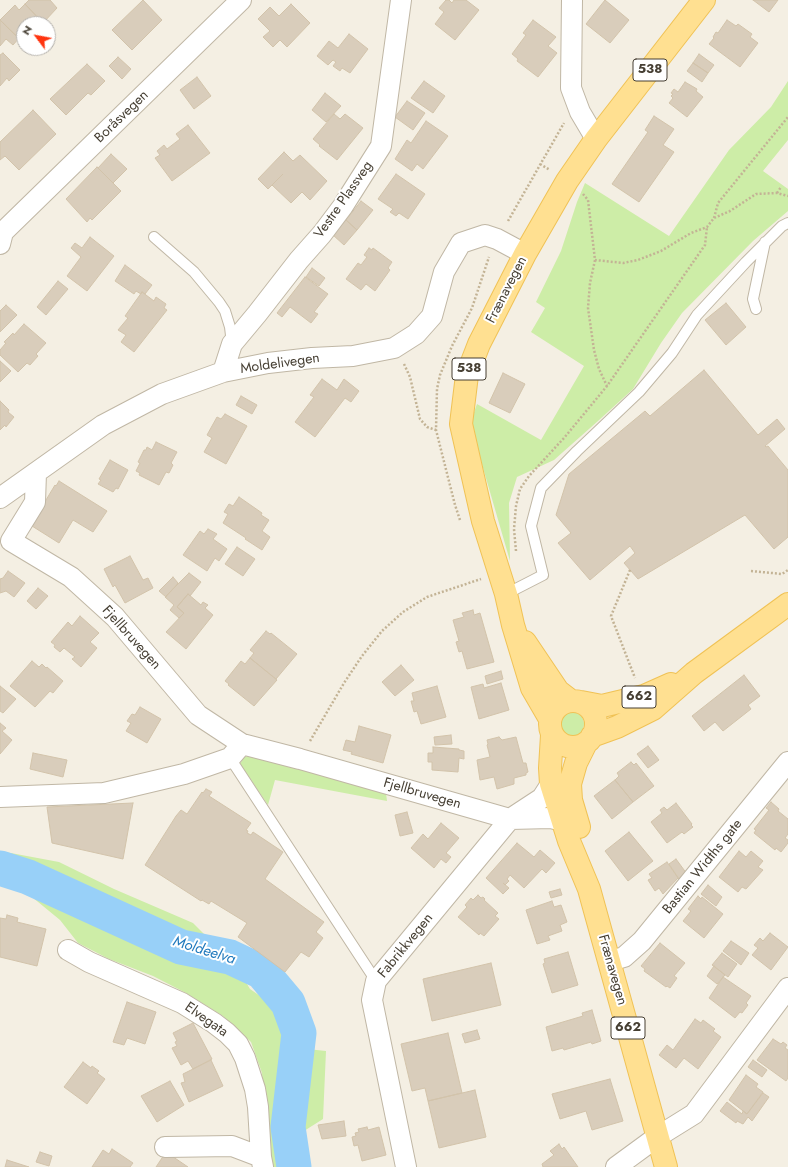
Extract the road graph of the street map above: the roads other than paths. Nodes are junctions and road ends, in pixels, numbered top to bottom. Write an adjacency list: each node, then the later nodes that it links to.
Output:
1 (241, 0): 8 (street, Boråsvegen)
2 (401, 0): 12 (street, Vestre Plassveg)
3 (572, 0): 5 (street)
4 (704, 0): 5 (main road, Frænavegen / 538)
5 (596, 139): 10 (main road, Frænavegen / 538)
6 (788, 223): 9 (lane)
7 (154, 237): 12 (lane)
8 (1, 238)
9 (765, 242): 11 (lane); 16 (lane)
10 (525, 254): 13 (street, Moldelivegen); 16 (main road, Frænavegen / 538)
11 (756, 310)
12 (232, 344): 13 (street, Vestre Plassveg)
13 (223, 372): 14 (street, Moldelivegen)
14 (36, 473): 15 (street, Moldelivegen); 23 (street, Fjellbruvegen)
15 (0, 498)
16 (506, 594): 18 (main road, Frænavegen / 538)
17 (788, 604): 19 (main road, 662)
18 (513, 625): 20 (main road, Frænavegen / 538); 21 (main road, Frænavegen / 538)
19 (694, 673): 20 (main road, 662); 22 (main road, 662)
20 (576, 702): 21 (main road); 22 (main road, 662)
21 (551, 727): 22 (main road, 662); 25 (main road, Frænavegen / 662)
22 (589, 740): 29 (main road, Frænavegen / 662)
23 (236, 751): 26 (street); 27 (street, Fjellbruvegen); 32 (lane)
24 (785, 771): 31 (street, Bastian Widths gate)
25 (551, 784): 27 (street, Fabrikkvegen); 28 (main road, Frænavegen / 662)
26 (0, 797)
27 (510, 820): 28 (street); 32 (street, Fabrikkvegen)
28 (562, 821): 29 (main road, Frænavegen / 662)
29 (589, 889): 31 (main road, Frænavegen / 662)
30 (68, 950): 36 (street, Elvegata)
31 (610, 961): 34 (main road, Frænavegen / 662)
32 (376, 981): 37 (street, Fabrikkvegen)
33 (788, 988): 34 (street)
34 (657, 1136): 38 (street); 39 (main road, Frænavegen / 662)
35 (165, 1147): 36 (street, Elvegata)
36 (262, 1162)
37 (406, 1167)
38 (616, 1167)
39 (666, 1167)

